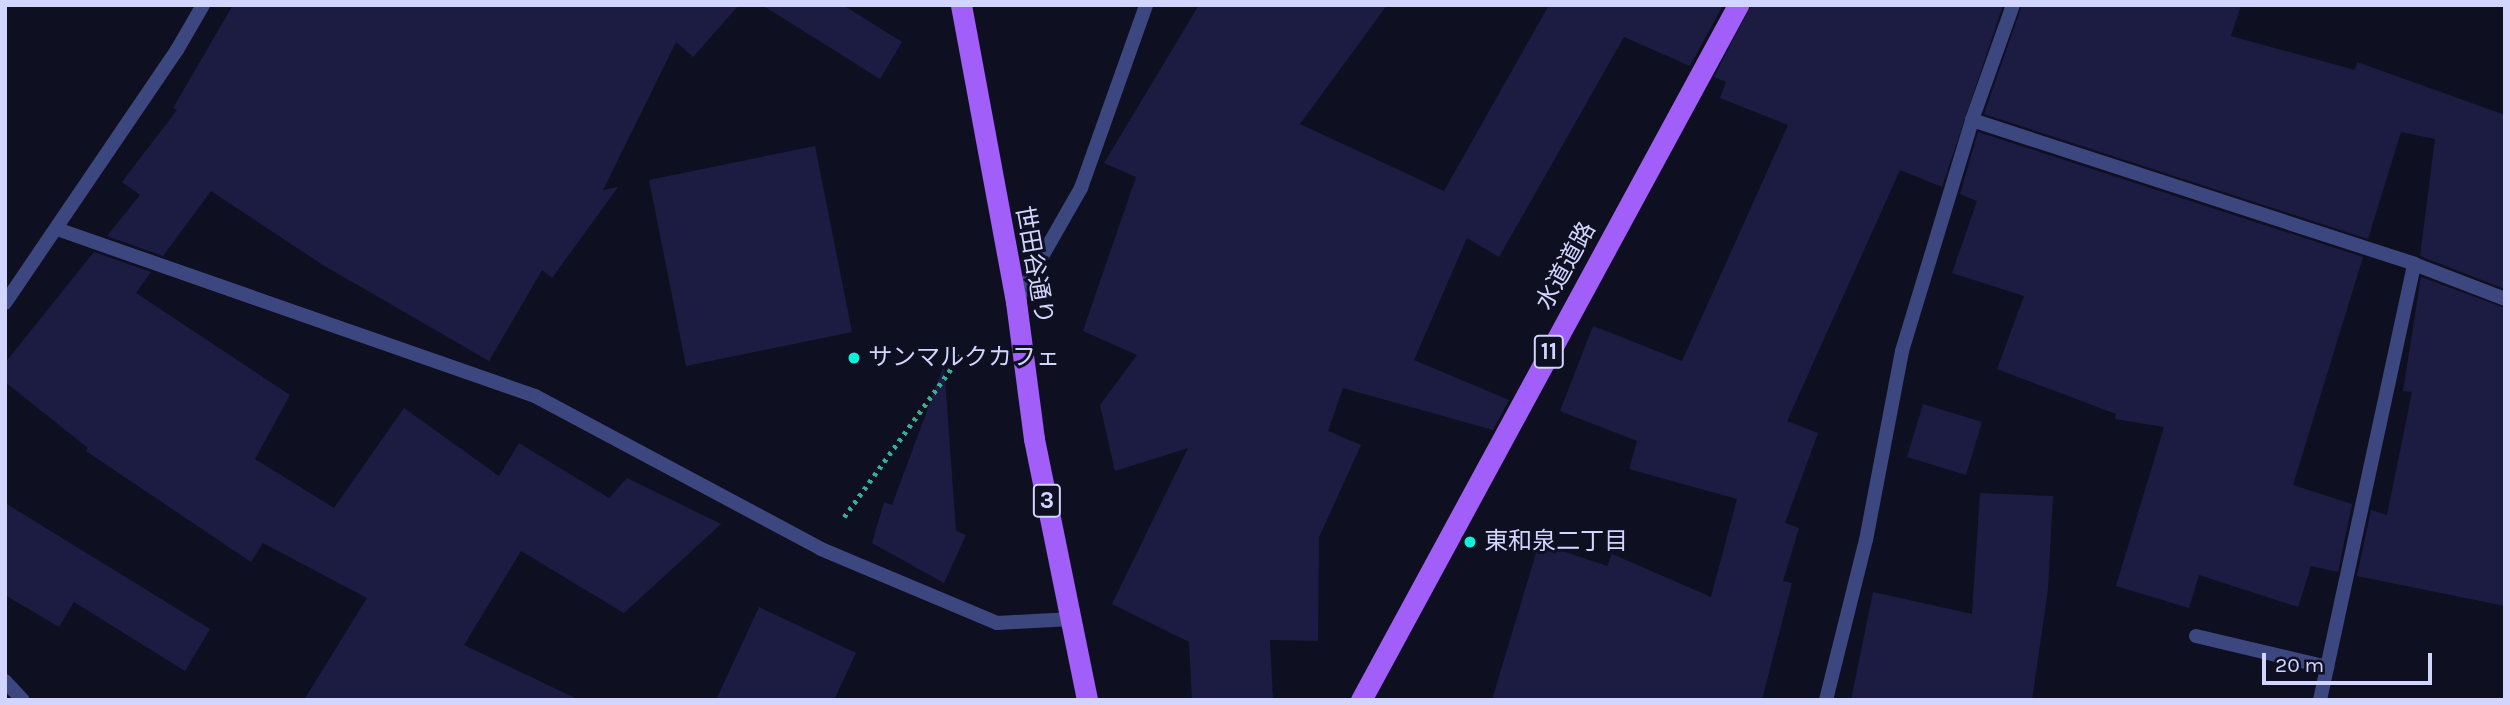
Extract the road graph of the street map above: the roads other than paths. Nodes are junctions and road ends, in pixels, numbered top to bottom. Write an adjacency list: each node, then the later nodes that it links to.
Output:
1 (203, 5): 7 (street)
2 (961, 5): 10 (main road, 世田谷通り / 3)
3 (1146, 5): 10 (street)
4 (1738, 5): 18 (main road, 水道道路 / 11)
5 (2013, 5): 6 (street)
6 (1972, 120): 8 (street); 19 (street)
7 (57, 229): 11 (street); 12 (street)
8 (2414, 264): 9 (street); 14 (street)
9 (2505, 299)
10 (1016, 302): 12 (main road, 世田谷通り / 3)
11 (5, 303)
12 (1072, 619): 17 (main road, 世田谷通り / 3)
13 (2196, 636): 14 (street)
14 (2327, 667): 20 (street)
15 (5, 681): 16 (street)
16 (23, 700)
17 (1087, 700)
18 (1360, 700)
19 (1826, 700)
20 (2320, 700)

